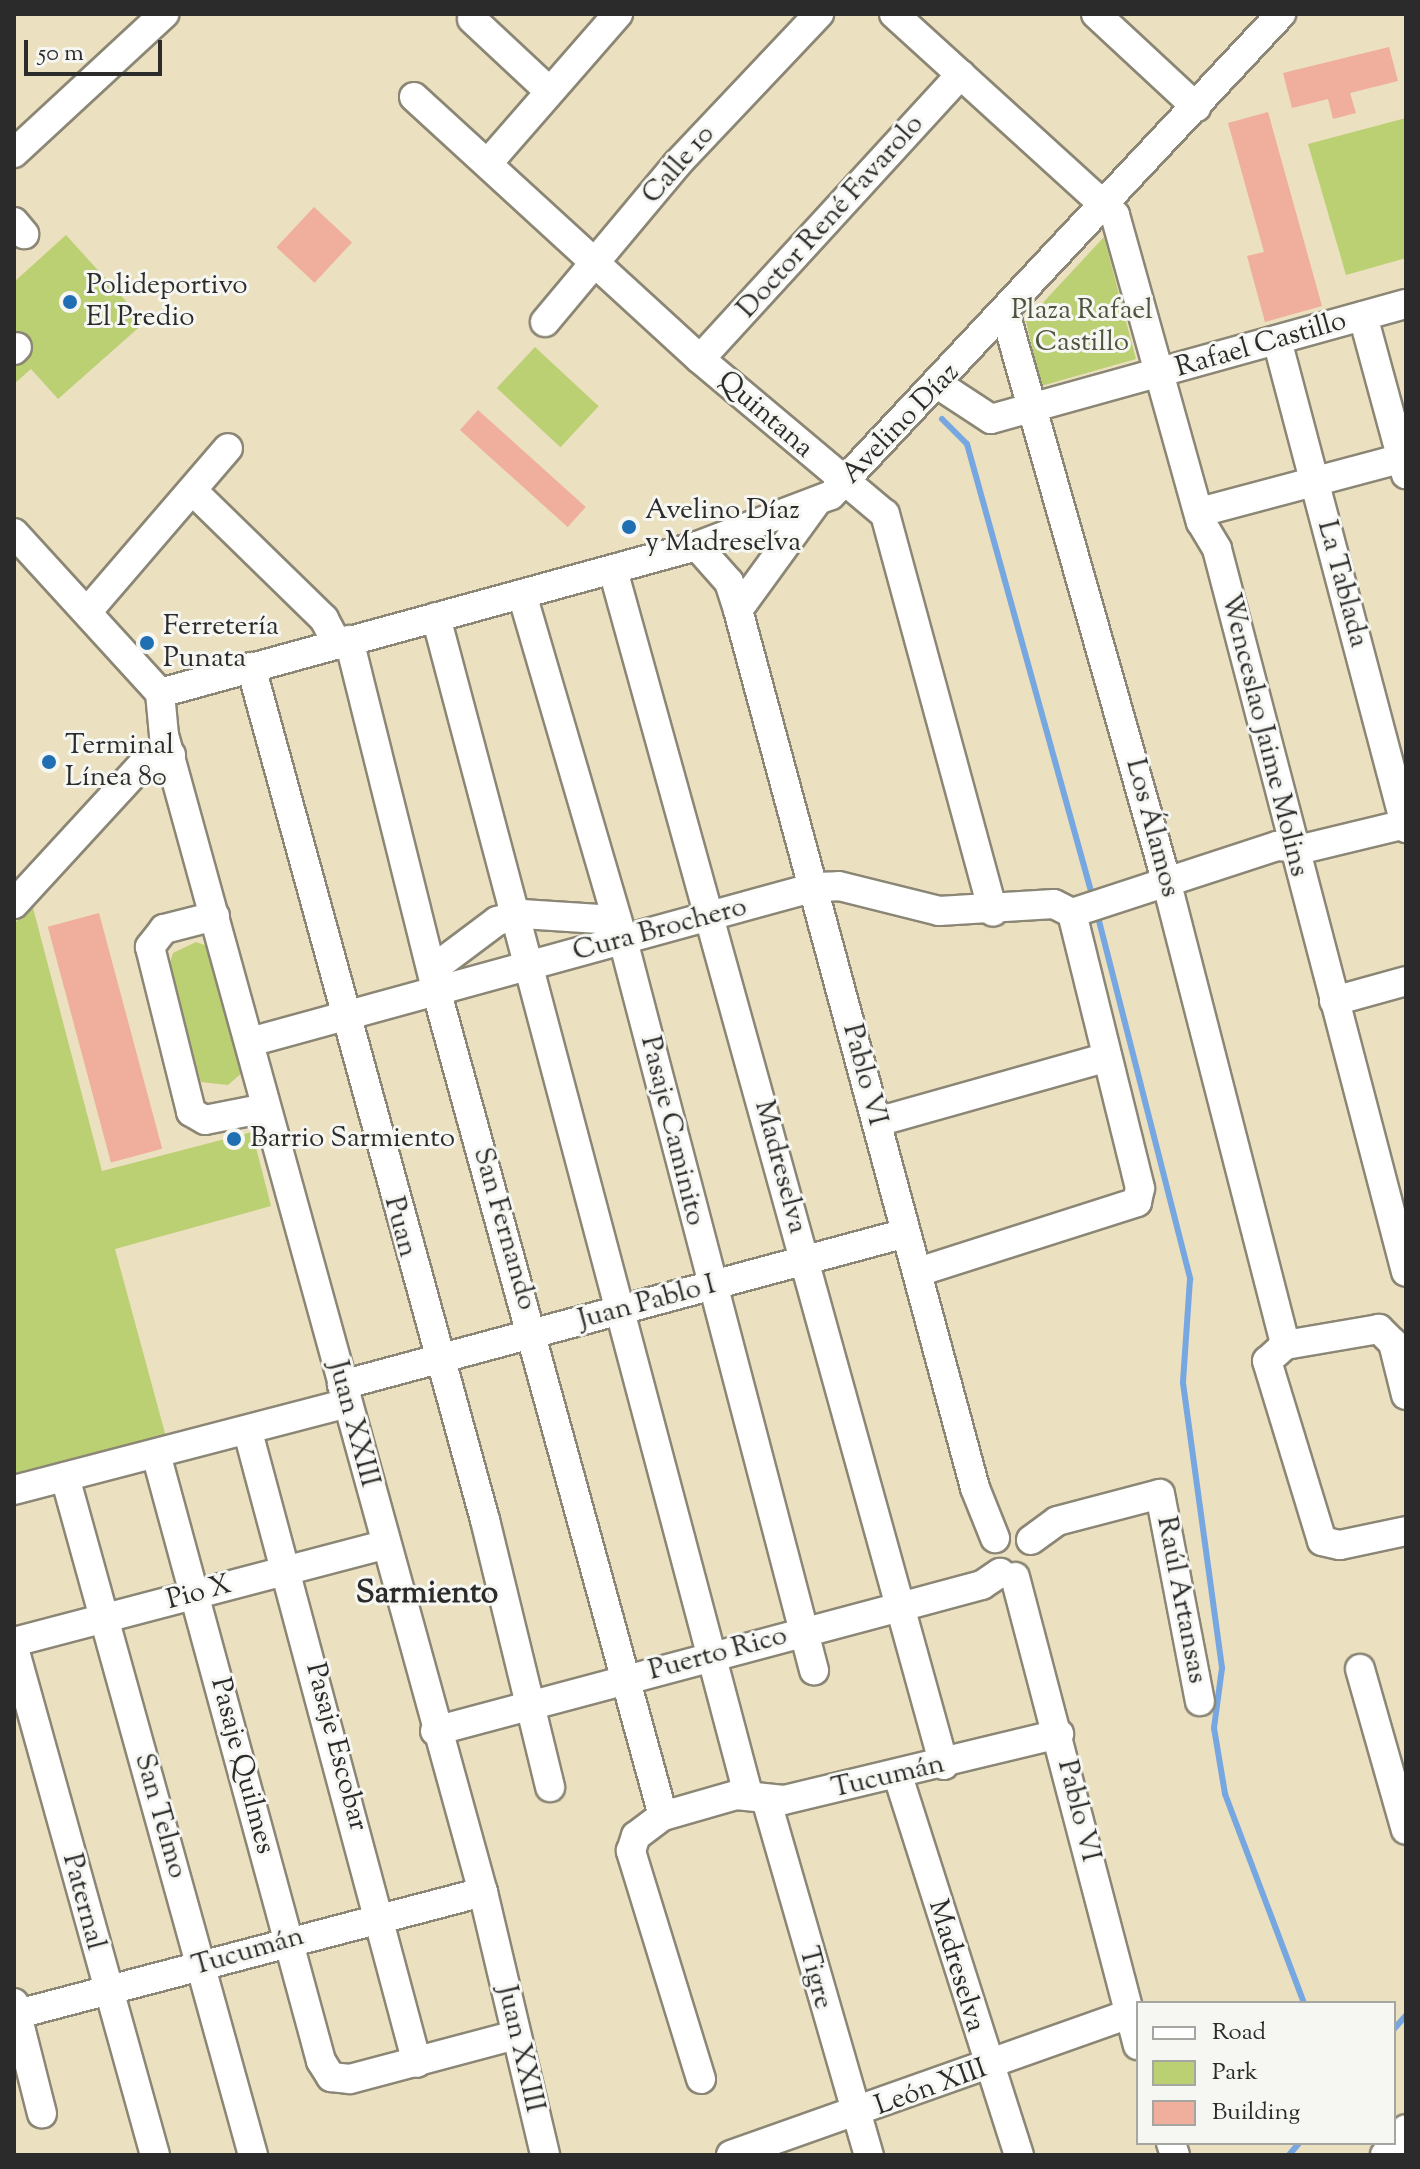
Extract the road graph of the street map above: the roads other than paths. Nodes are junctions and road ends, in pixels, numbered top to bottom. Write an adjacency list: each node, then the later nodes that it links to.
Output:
1 (164, 14): 12 (street)
2 (618, 14): 9 (street)
3 (819, 14): 15 (street, Calle 10)
4 (894, 14): 8 (street)
5 (1096, 14): 11 (street)
6 (1281, 14): 11 (street, Avelino Díaz)
7 (472, 19): 9 (street)
8 (961, 74): 14 (street); 21 (street, Doctor René Favarolo)
9 (549, 91): 13 (street)
10 (414, 97): 13 (street, Quintana)
11 (1196, 107): 14 (street, Avelino Díaz)
12 (14, 153)
13 (488, 163): 15 (street, Quintana)
14 (1107, 204): 17 (street, Avelino Díaz); 22 (street, Wenceslao Jaime Molins)
15 (595, 264): 19 (street, Calle 10); 21 (street, Quintana)
16 (1406, 304): 18 (street, Rafael Castillo)
17 (1006, 316): 23 (street, Avelino Díaz); 24 (street, Los Álamos)
18 (1363, 316): 20 (street, Rafael Castillo); 26 (street)
19 (545, 322)
20 (1277, 340): 22 (street, Rafael Castillo); 27 (street, La Tablada)
21 (700, 359): 28 (street, Quintana)
22 (1162, 373): 24 (street, Rafael Castillo); 32 (street, Wenceslao Jaime Molins)
23 (939, 385): 24 (street, Rafael Castillo); 28 (street, Avelino Díaz)
24 (1037, 408): 47 (street, Los Álamos)
25 (228, 448): 29 (street)
26 (1404, 464): 27 (street)
27 (1315, 481): 31 (street); 45 (street, La Tablada)
28 (845, 484): 30 (street, Avelino Díaz); 51 (street, Quintana)
29 (194, 492): 39 (street); 41 (street, San Fernando)
30 (815, 504): 34 (street, Avelino Díaz); 38 (street)
31 (1228, 504): 32 (street); 35 (street)
32 (1200, 512): 35 (street, Wenceslao Jaime Molins)
33 (14, 533): 39 (street)
34 (697, 546): 36 (street, Avelino Díaz); 38 (street, Pablo VI)
35 (1217, 549): 46 (street, Wenceslao Jaime Molins)
36 (613, 570): 37 (street, Avelino Díaz); 54 (street, Madreselva)
37 (522, 594): 40 (street, Avelino Díaz); 55 (street, Pasaje Caminito)
38 (738, 610): 48 (street, Pablo VI)
39 (87, 612): 43 (street)
40 (436, 617): 41 (street, Avelino Díaz); 53 (street, Tigre)
41 (343, 641): 42 (street, Avelino Díaz); 57 (street, San Fernando)
42 (251, 667): 43 (street, Avelino Díaz); 60 (street, Puan)
43 (160, 693): 44 (street, Juan XXIII)
44 (171, 755): 49 (street); 52 (street, Juan XXIII)
45 (1406, 826): 46 (street)
46 (1292, 847): 47 (street); 59 (street, Wenceslao Jaime Molins)
47 (1166, 880): 50 (street); 72 (street, Los Álamos)
48 (815, 887): 51 (street, Cura Brochero); 54 (street, Cura Brochero); 64 (street, Pablo VI)
49 (14, 904)
50 (1088, 911): 51 (street, Cura Brochero); 62 (street)
51 (993, 912)
52 (215, 916): 61 (street, Juan XXIII); 63 (street)
53 (516, 916): 55 (street); 56 (street, Tigre); 57 (street)
54 (712, 916): 55 (street, Cura Brochero); 66 (street, Madreselva)
55 (619, 930): 56 (street, Cura Brochero); 69 (street, Pasaje Caminito)
56 (530, 966): 57 (street, Cura Brochero); 70 (street, Tigre)
57 (435, 981): 60 (street, Cura Brochero); 71 (street, San Fernando)
58 (1406, 981): 59 (street)
59 (1334, 1001): 68 (street, Wenceslao Jaime Molins)
60 (345, 1016): 61 (street, Cura Brochero); 73 (street, Puan)
61 (250, 1042): 63 (street, Juan XXIII)
62 (1104, 1058): 64 (street); 67 (street)
63 (266, 1108): 74 (street, Juan XXIII)
64 (877, 1122): 65 (street, Pablo VI)
65 (906, 1233): 66 (street, Juan Pablo I); 67 (street, Pablo VI)
66 (805, 1260): 69 (street, Juan Pablo I); 87 (street, Madreselva)
67 (918, 1272): 81 (street, Pablo VI)
68 (1406, 1272)
69 (712, 1286): 70 (street, Juan Pablo I); 89 (street, Pasaje Caminito)
70 (622, 1310): 71 (street, Juan Pablo I); 92 (street, Tigre)
71 (534, 1335): 73 (street, Juan Pablo I); 95 (street, San Fernando)
72 (1276, 1355): 75 (street); 80 (street, Los Álamos)
73 (436, 1360): 74 (street, Juan Pablo I); 97 (street, Puan)
74 (345, 1394): 76 (street, Juan Pablo I); 83 (street, Juan XXIII)
75 (1406, 1395)
76 (248, 1432): 77 (street, Juan Pablo I); 84 (street, Pasaje Escobar)
77 (156, 1454): 78 (street, Juan Pablo I); 86 (street, Pasaje Quilmes)
78 (65, 1477): 79 (street, Juan Pablo I); 88 (street, San Telmo)
79 (14, 1490)
80 (1406, 1531)
81 (995, 1538): 82 (street); 85 (street)
82 (1031, 1540): 85 (street); 96 (street, Raúl Artansas)
83 (385, 1545): 84 (street, Pio X); 98 (street, Juan XXIII)
84 (288, 1570): 86 (street, Pio X); 107 (street, Pasaje Escobar)
85 (1007, 1575): 87 (street, Puerto Rico); 99 (street, Pablo VI)
86 (194, 1594): 88 (street, Pio X); 108 (street, Pasaje Quilmes)
87 (899, 1607): 89 (street, Puerto Rico); 100 (street, Madreselva)
88 (104, 1618): 90 (street, Pio X); 109 (street, San Telmo)
89 (804, 1631): 92 (street, Puerto Rico); 94 (street, Pasaje Caminito)
90 (14, 1642)
91 (14, 1648): 110 (street, Paternal)
92 (714, 1654): 95 (street, Puerto Rico); 103 (street, Tigre)
93 (1360, 1669): 105 (street)
94 (814, 1670)
95 (627, 1678): 97 (street, Puerto Rico); 104 (street, San Fernando)
96 (1200, 1701)
97 (529, 1703): 98 (street, Puerto Rico); 102 (street, Puan)
98 (435, 1731): 106 (street, Juan XXIII)
99 (1059, 1734): 100 (street, Tucumán); 112 (street, Pablo VI)
100 (944, 1765): 101 (street, Tucumán)
101 (898, 1776): 103 (street, Tucumán); 116 (street, Madreselva)
102 (550, 1787)
103 (757, 1796): 104 (street, Tucumán); 119 (street, Tigre)
104 (663, 1816): 117 (street, Tucumán)
105 (1406, 1830)
106 (483, 1892): 107 (street, Tucumán); 113 (street, Juan XXIII)
107 (381, 1917): 108 (street, Tucumán); 115 (street, Pasaje Escobar)
108 (289, 1940): 109 (street, Tucumán); 115 (street, Pasaje Quilmes)
109 (200, 1966): 110 (street, Tucumán); 121 (street, San Telmo)
110 (107, 1991): 111 (street, Tucumán); 120 (street, Paternal)
111 (15, 2011): 118 (street)
112 (1127, 2015): 114 (street, Pablo VI); 116 (street, León XIII)
113 (515, 2035): 115 (street); 122 (street, Juan XXIII)
114 (1136, 2040)
115 (417, 2063)
116 (988, 2067): 119 (street, León XIII); 125 (street, Madreselva)
117 (701, 2079)
118 (42, 2114)
119 (854, 2116): 123 (street, León XIII); 124 (street, Tigre)
120 (155, 2155)
121 (253, 2155)
122 (545, 2155)
123 (731, 2155)
124 (869, 2155)
125 (1019, 2155)

